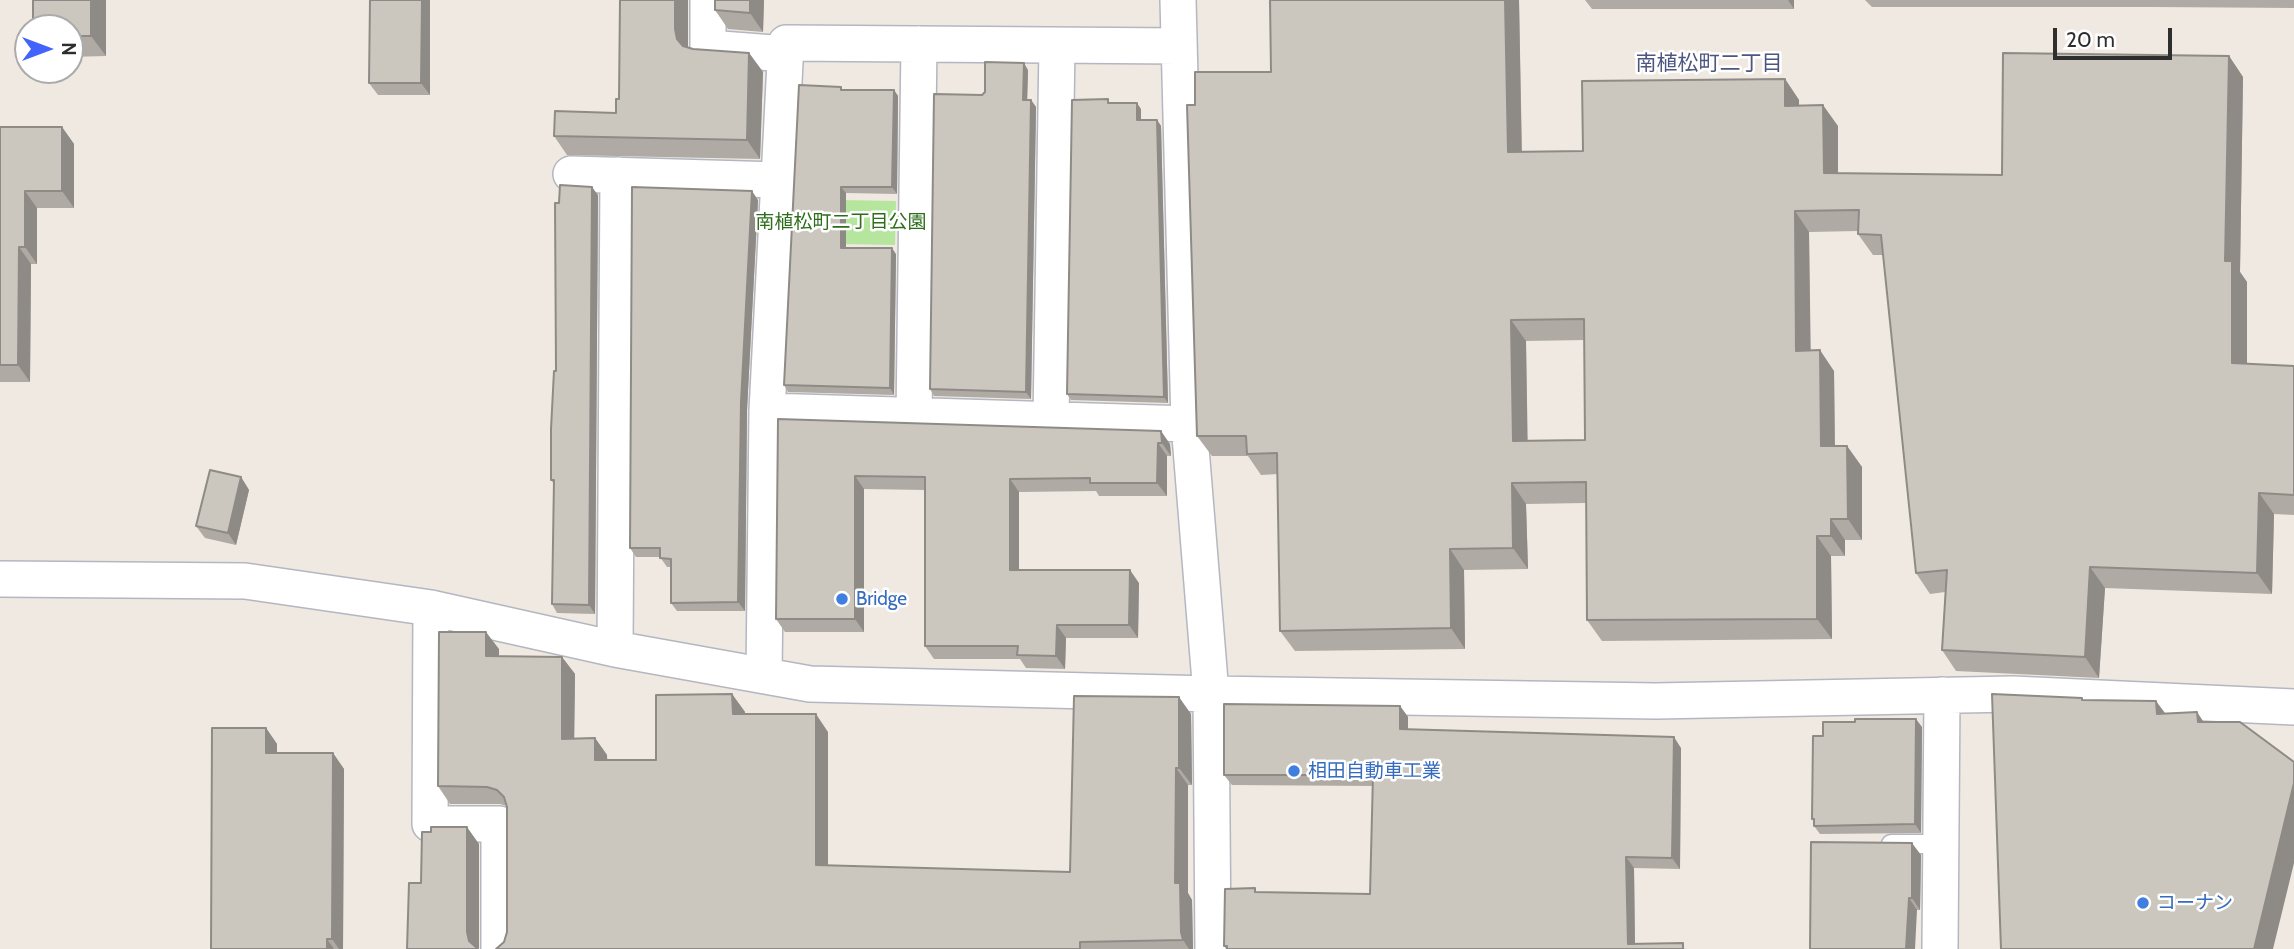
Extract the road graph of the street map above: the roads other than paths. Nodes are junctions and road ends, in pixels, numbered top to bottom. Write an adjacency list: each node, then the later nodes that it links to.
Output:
1 (708, 0): 6 (street)
2 (1178, 0): 5 (street)
3 (919, 44): 4 (street); 6 (street); 11 (street)
4 (1057, 46): 5 (street); 12 (street)
5 (1179, 46): 13 (street)
6 (786, 54): 9 (street)
7 (571, 174): 8 (street)
8 (618, 175): 9 (street); 16 (street)
9 (779, 180): 10 (street)
10 (767, 411): 11 (street); 17 (street)
11 (914, 415): 12 (street)
12 (1051, 419): 13 (street)
13 (1189, 424): 18 (street)
14 (0, 579): 15 (street)
15 (431, 608): 16 (street); 23 (street)
16 (615, 649): 17 (street)
17 (764, 676): 18 (street)
18 (1211, 694): 19 (street); 24 (street)
19 (1942, 695): 20 (street); 22 (street)
20 (2294, 706)
21 (1876, 844): 22 (lane)
22 (1941, 844): 25 (street)
23 (499, 949)
24 (1213, 949)
25 (1940, 949)

